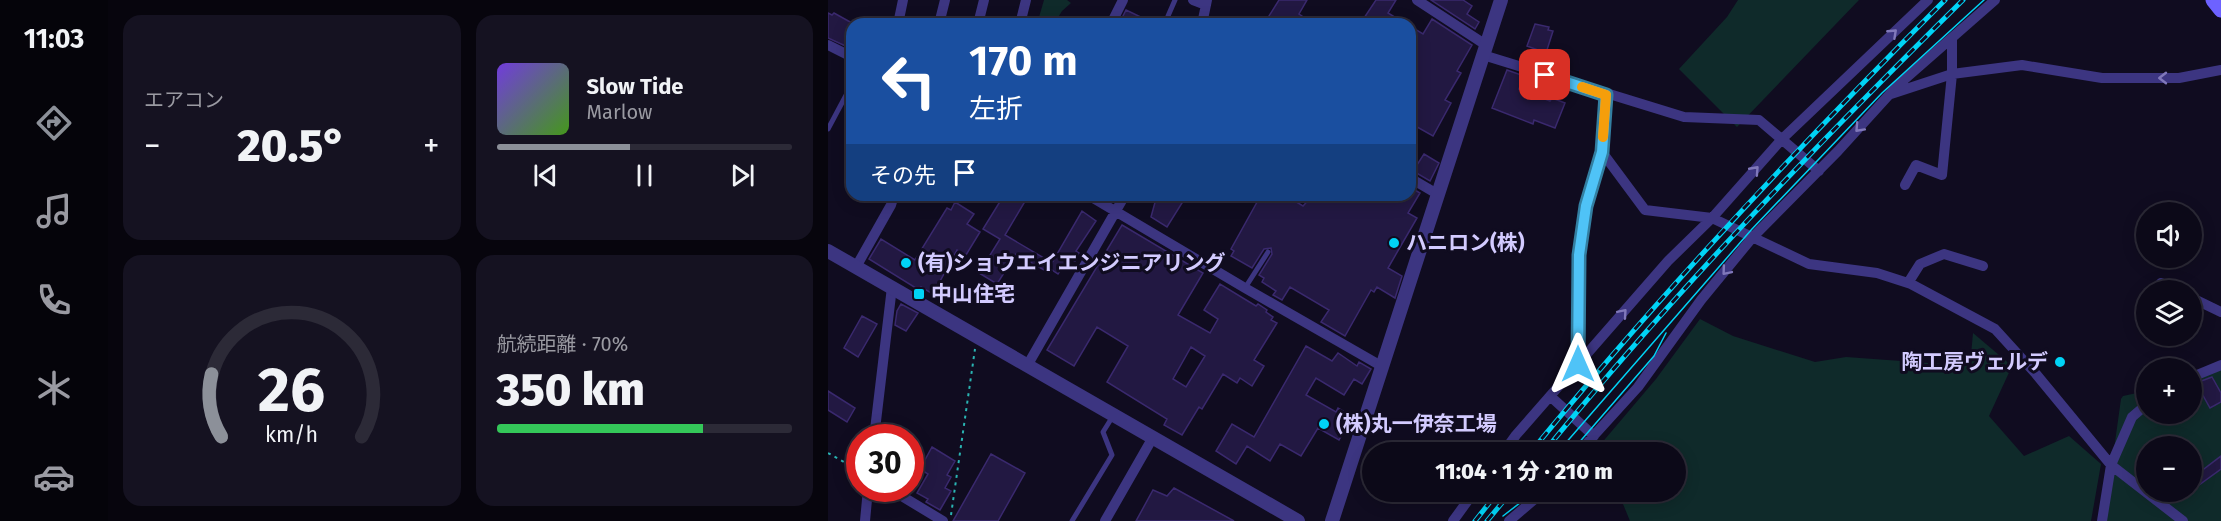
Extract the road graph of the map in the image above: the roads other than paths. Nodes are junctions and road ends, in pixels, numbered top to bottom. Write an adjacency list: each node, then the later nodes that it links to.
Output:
1 (903, 0): 16 (street)
2 (945, 0): 17 (street)
3 (984, 0): 18 (street)
4 (1026, 0): 19 (street)
5 (1123, 0): 20 (street)
6 (1175, 0): 15 (lane)
7 (1193, 0): 13 (street)
8 (1418, 0): 24 (street)
9 (1501, 0): 24 (street)
10 (1928, 0): 32 (street, one-way to 10)
11 (1995, 0): 22 (street)
12 (2213, 0): 14 (main road)
13 (1206, 2): 21 (street)
14 (2221, 10)
15 (1168, 16)
16 (899, 18)
17 (940, 18)
18 (980, 18)
19 (1022, 18)
20 (1115, 18)
21 (1203, 18)
22 (1952, 39): 27 (street); 28 (street)
23 (828, 45): 25 (street)
24 (1485, 50): 30 (street); 37 (street)
25 (846, 54)
26 (2221, 70): 27 (street, one-way to 27)
27 (1952, 74): 28 (street); 36 (street)
28 (1890, 94): 34 (street, one-way to 34)
29 (846, 95): 31 (lane)
30 (1606, 95): 32 (street); 33 (street)
31 (828, 129)
32 (1782, 139): 34 (street); 42 (street, one-way to 32)
33 (1602, 152): 42 (street); 53 (street)
34 (1819, 171): 43 (street)
35 (1416, 182): 37 (street)
36 (1905, 185)
37 (1439, 195): 56 (street)
38 (892, 201): 47 (street)
39 (1098, 201): 41 (street)
40 (1121, 201): 41 (street)
41 (1115, 211): 50 (street); 55 (street)
42 (1712, 218): 43 (street); 53 (street, one-way to 42)
43 (1752, 238): 48 (street); 62 (street, one-way to 62)
44 (828, 251): 47 (street)
45 (1268, 252): 50 (lane)
46 (1983, 266): 48 (street)
47 (856, 267): 49 (street)
48 (1908, 283): 66 (street)
49 (892, 287): 55 (street); 61 (street)
50 (1245, 288): 56 (street)
51 (2202, 303): 52 (street)
52 (2221, 312)
53 (1578, 364): 58 (street)
54 (2221, 365): 57 (street)
55 (1027, 366): 60 (street)
56 (1383, 367): 76 (street)
57 (2202, 373)
58 (1550, 396): 62 (street); 64 (street)
59 (2136, 414): 66 (street)
60 (1113, 416): 63 (street); 73 (lane)
61 (876, 424)
62 (1594, 435): 65 (street)
63 (1152, 439): 74 (street); 75 (street)
64 (1512, 442)
65 (1588, 442)
66 (2111, 465): 79 (street); 80 (street)
67 (867, 502): 71 (street)
68 (912, 502): 72 (street)
69 (1467, 502): 77 (street)
70 (1531, 502): 78 (street)
71 (865, 521)
72 (943, 521)
73 (1072, 521)
74 (1105, 521)
75 (1298, 521)
76 (1332, 521)
77 (1454, 521)
78 (1509, 521)
79 (2102, 521)
80 (2182, 521)

